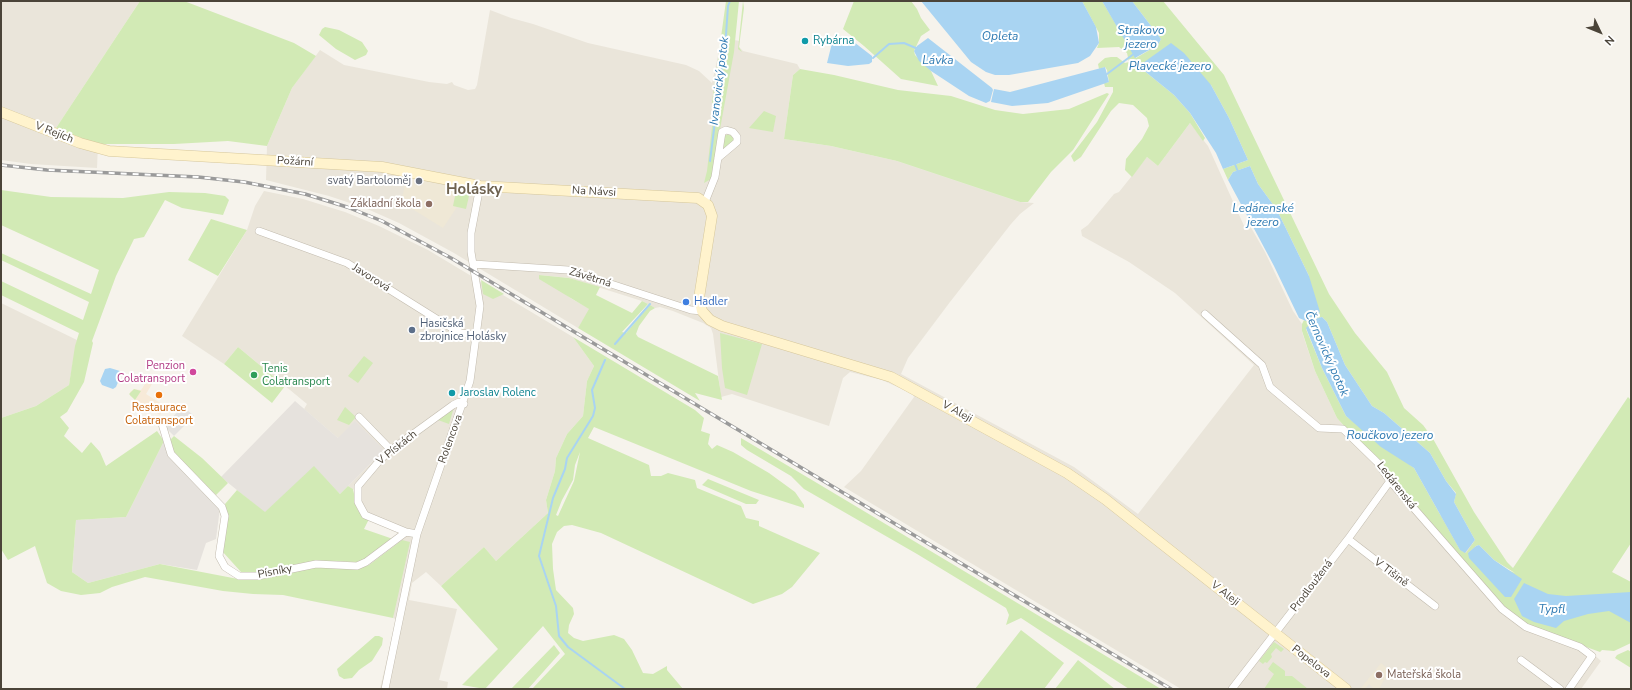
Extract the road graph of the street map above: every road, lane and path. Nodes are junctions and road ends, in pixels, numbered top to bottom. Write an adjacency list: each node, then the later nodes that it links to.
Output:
1 (1, 112): 2 (street, V Rejích)
2 (109, 151): 4 (street, Požární)
3 (718, 158): 5 (street)
4 (480, 186): 5 (street, Na Návsi); 7 (street, Rolencova)
5 (705, 202): 8 (street)
6 (259, 231): 10 (street, Javorová)
7 (473, 264): 8 (street, Závětrná); 10 (street, Rolencova)
8 (702, 311): 20 (street, V Aleji)
9 (1205, 314): 15 (street, Ledárenská)
10 (477, 335): 11 (street, Rolencova)
11 (464, 404): 14 (street, V Pískách); 17 (street, Rolencova)
12 (359, 417): 14 (street)
13 (158, 421): 16 (street, Písníky)
14 (391, 450): 16 (street, V Pískách)
15 (1390, 481): 18 (street, Prodloužená); 26 (street, Ledárenská)
16 (406, 532): 17 (street)
17 (418, 534): 22 (street, Rolencova)
18 (1348, 540): 19 (street, V Tišině); 20 (street, Prodloužená)
19 (1435, 606)
20 (1276, 634): 23 (street, Prodloužená); 24 (street, Popelova)
21 (1521, 660): 25 (street)
22 (385, 689)
23 (1232, 689)
24 (1346, 689)
25 (1560, 689)
26 (1569, 689)

